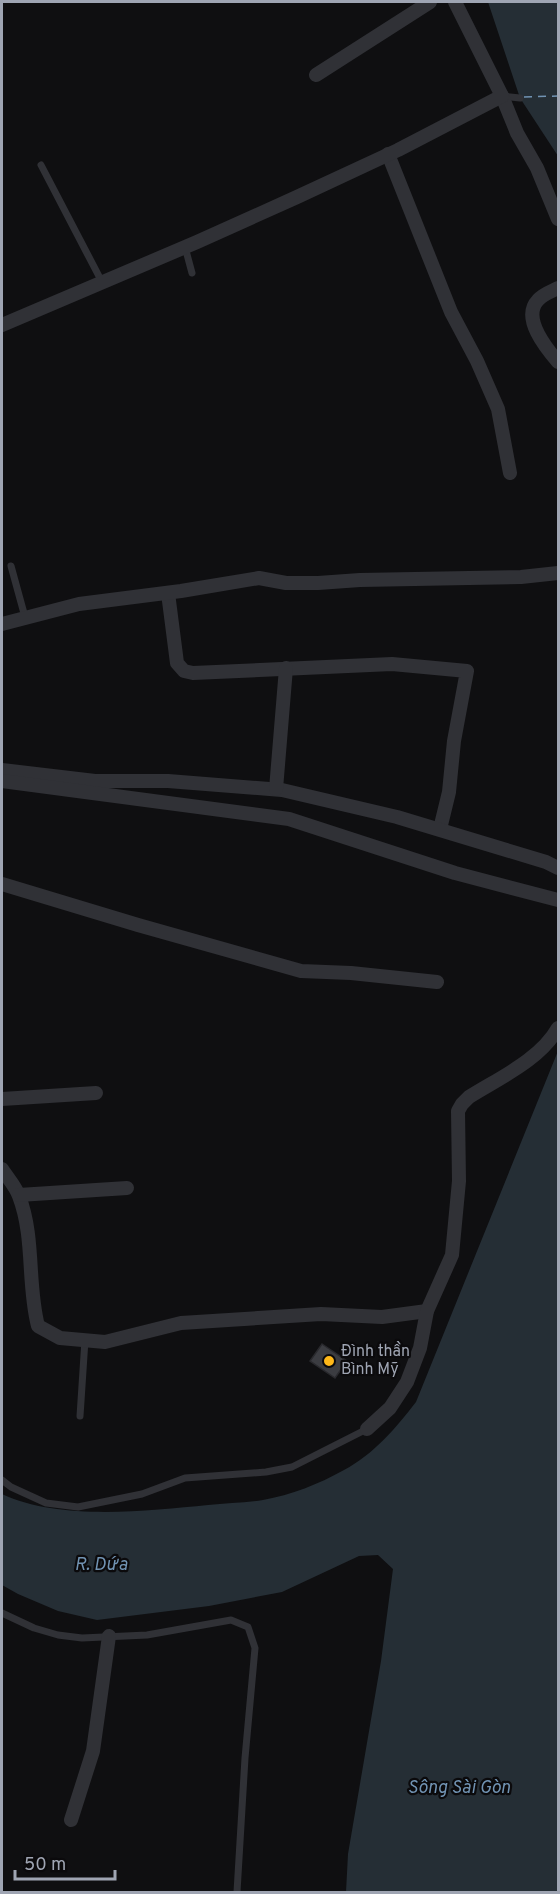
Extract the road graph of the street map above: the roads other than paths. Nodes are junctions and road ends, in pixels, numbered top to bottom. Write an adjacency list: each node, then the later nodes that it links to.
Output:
1 (430, 2): 3 (street)
2 (455, 2): 4 (street)
3 (316, 75)
4 (502, 96): 5 (lane); 6 (street); 8 (street)
5 (520, 98)
6 (388, 154): 9 (street); 15 (street)
7 (41, 165): 11 (lane)
8 (558, 219)
9 (185, 247): 10 (lane); 11 (street)
10 (192, 273)
11 (102, 282): 13 (street)
12 (558, 288): 14 (street)
13 (2, 325)
14 (558, 362)
15 (510, 473)
16 (11, 566): 19 (lane)
17 (558, 573): 18 (street)
18 (168, 593): 19 (street); 21 (street)
19 (26, 617): 20 (street)
20 (2, 624)
21 (286, 668): 24 (street); 25 (street)
22 (2, 770): 24 (street)
23 (2, 781): 28 (street)
24 (276, 789): 25 (street)
25 (440, 829): 26 (street)
26 (558, 868)
27 (2, 884): 29 (street)
28 (558, 900)
29 (437, 982)
30 (558, 1028): 36 (street)
31 (96, 1093): 32 (street)
32 (2, 1099)
33 (2, 1169): 35 (street)
34 (127, 1188): 35 (street)
35 (19, 1195): 37 (street)
36 (428, 1311): 37 (street); 39 (street)
37 (85, 1340): 38 (lane)
38 (80, 1416)
39 (367, 1429): 40 (lane)
40 (2, 1480)
41 (2, 1613): 42 (lane)
42 (109, 1636): 43 (street); 44 (lane)
43 (71, 1820)
44 (237, 1893)

